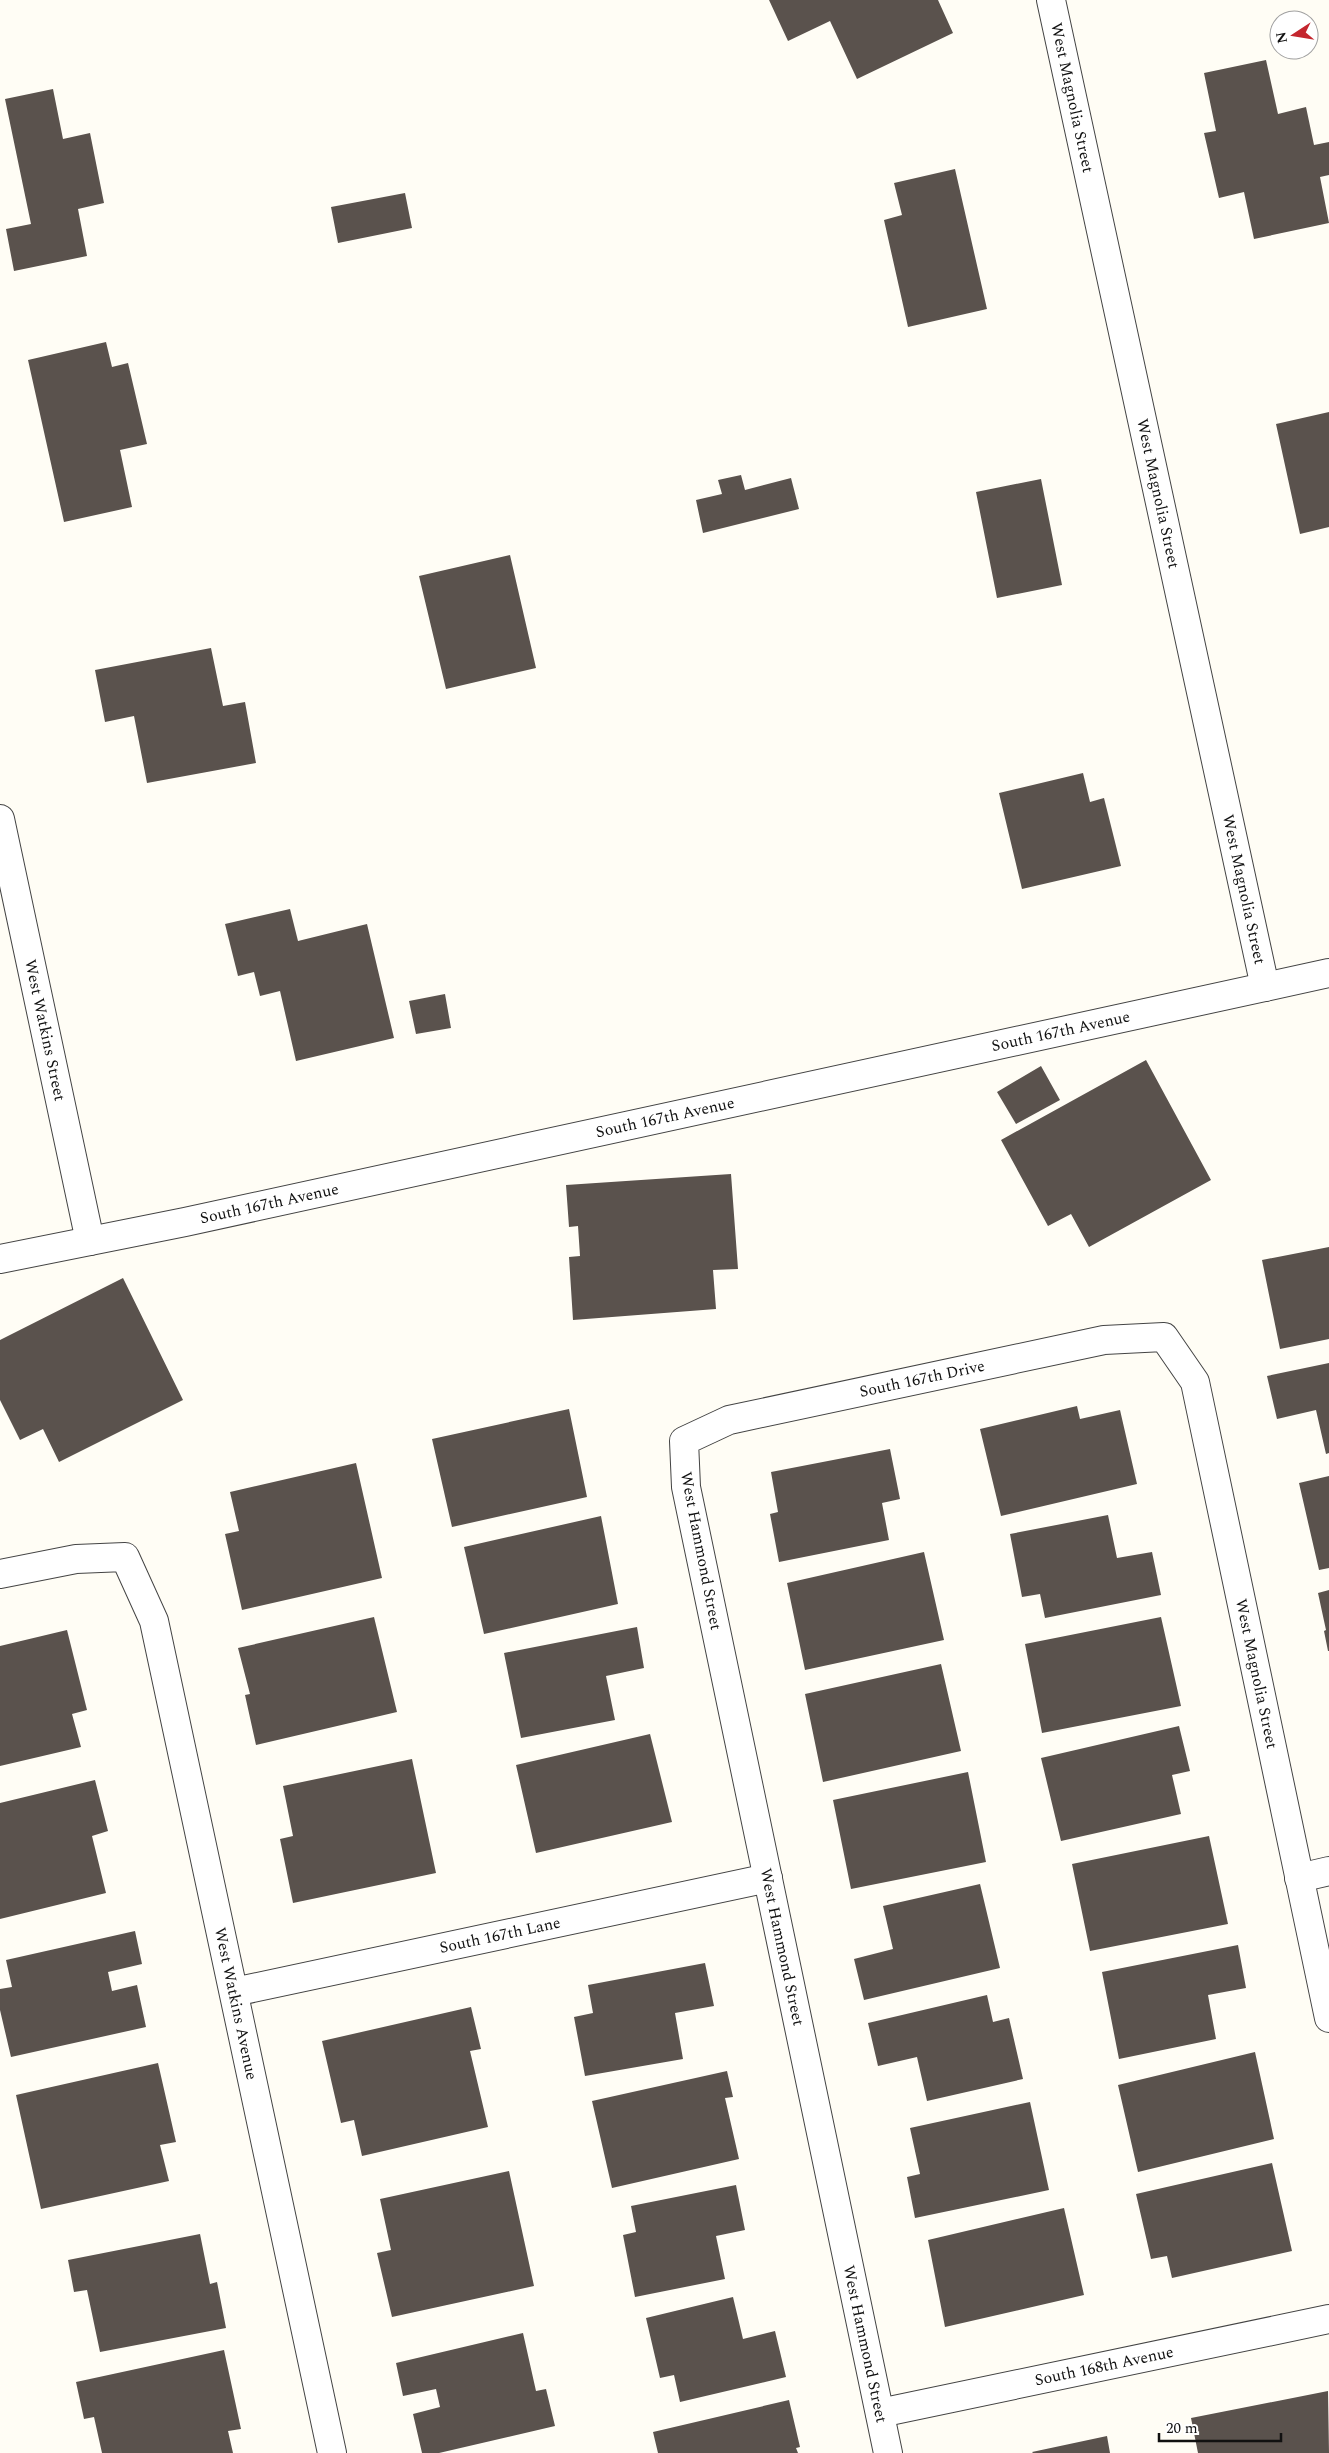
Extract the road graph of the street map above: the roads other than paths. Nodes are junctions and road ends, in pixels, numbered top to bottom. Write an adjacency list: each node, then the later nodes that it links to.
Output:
1 (1051, 0): 4 (street, West Magnolia Street)
2 (0, 819): 5 (street, West Watkins Street)
3 (1329, 973): 4 (street, South 167th Avenue)
4 (1265, 987): 5 (street, South 167th Avenue)
5 (90, 1241): 6 (street, South 167th Avenue)
6 (0, 1259)
7 (1164, 1337): 8 (street, South 167th Drive); 12 (street, West Magnolia Street)
8 (684, 1441): 11 (street, West Hammond Street)
9 (0, 1574): 13 (street, West Watkins Avenue)
10 (1329, 1871): 12 (street)
11 (768, 1878): 13 (street, South 167th Lane); 16 (street, West Hammond Street)
12 (1298, 1878): 14 (street, West Magnolia Street)
13 (234, 1992): 17 (street, West Watkins Avenue)
14 (1329, 2018)
15 (1329, 2319): 16 (street, South 168th Avenue)
16 (880, 2412): 18 (street, West Hammond Street)
17 (332, 2453)
18 (888, 2453)

